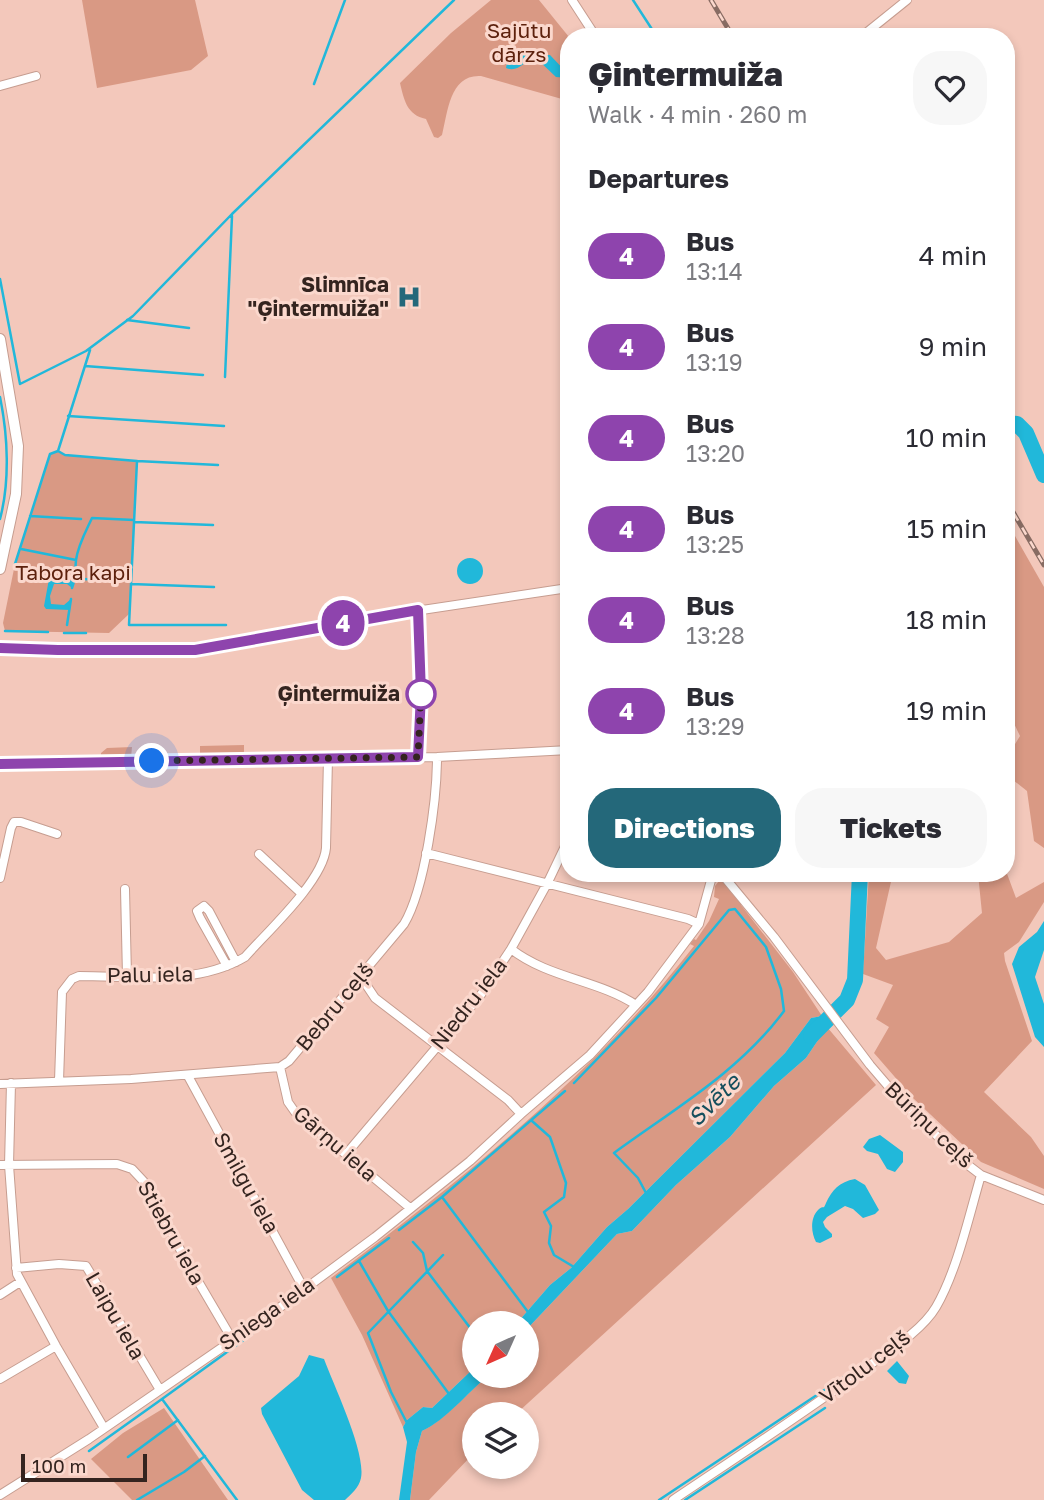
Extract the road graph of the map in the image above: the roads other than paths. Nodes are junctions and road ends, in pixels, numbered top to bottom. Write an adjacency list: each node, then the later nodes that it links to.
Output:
1 (572, 0): 3 (street)
2 (907, 0): 4 (street)
3 (590, 28)
4 (872, 28)
5 (36, 76): 6 (street)
6 (0, 86)
7 (0, 339): 8 (main road)
8 (2, 367): 9 (main road)
9 (0, 569)
10 (560, 588): 11 (street)
11 (418, 610): 12 (street); 14 (street)
12 (0, 648)
13 (560, 750): 15 (street)
14 (418, 757): 15 (street); 16 (street)
15 (437, 757): 19 (street, Bebru ceļš)
16 (328, 758): 17 (street); 27 (street, Palu iela)
17 (0, 764)
18 (57, 834): 22 (street)
19 (426, 853): 23 (street); 32 (street, Bebru ceļš)
20 (259, 854): 27 (street)
21 (560, 857): 23 (street, Niedru iela)
22 (0, 878)
23 (548, 882): 28 (street); 29 (street, Niedru iela)
24 (711, 882): 28 (street, Sniega iela)
25 (729, 882): 43 (street, Būriņu ceļš)
26 (125, 890): 31 (street)
27 (302, 893): 30 (street, Palu iela)
28 (699, 924): 33 (street, Sniega iela)
29 (511, 949): 33 (street); 34 (street, Niedru iela)
30 (232, 964): 30 (street); 31 (street, Palu iela)
31 (127, 976): 37 (street, Palu iela)
32 (361, 976): 34 (street); 35 (street, Bebru ceļš)
33 (636, 1005): 40 (street, Sniega iela)
34 (439, 1045): 40 (street); 41 (street, Niedru iela)
35 (280, 1067): 36 (street, Bebru ceļš); 41 (street, Gārņu iela)
36 (188, 1076): 37 (street, Bebru ceļš); 48 (street, Smilgu iela)
37 (59, 1081): 38 (street, Bebru ceļš)
38 (11, 1083): 39 (street, Bebru ceļš); 42 (street)
39 (0, 1084)
40 (521, 1114): 45 (street, Sniega iela)
41 (346, 1153): 45 (street, Gārņu iela)
42 (4, 1165): 46 (street); 50 (street, Stiebru iela)
43 (981, 1175): 44 (street, Būriņu ceļš); 56 (street, Vītolu ceļš)
44 (1044, 1200)
45 (410, 1208): 48 (street, Sniega iela)
46 (16, 1268): 47 (street); 53 (street, Laipu iela)
47 (20, 1282): 49 (street); 51 (street)
48 (303, 1289): 50 (street, Sniega iela)
49 (0, 1295)
50 (232, 1339): 53 (street, Sniega iela)
51 (55, 1346): 52 (street); 54 (street)
52 (0, 1379)
53 (160, 1390): 54 (street, Sniega iela)
54 (104, 1428): 55 (street, Sniega iela)
55 (0, 1495)
56 (673, 1500)

